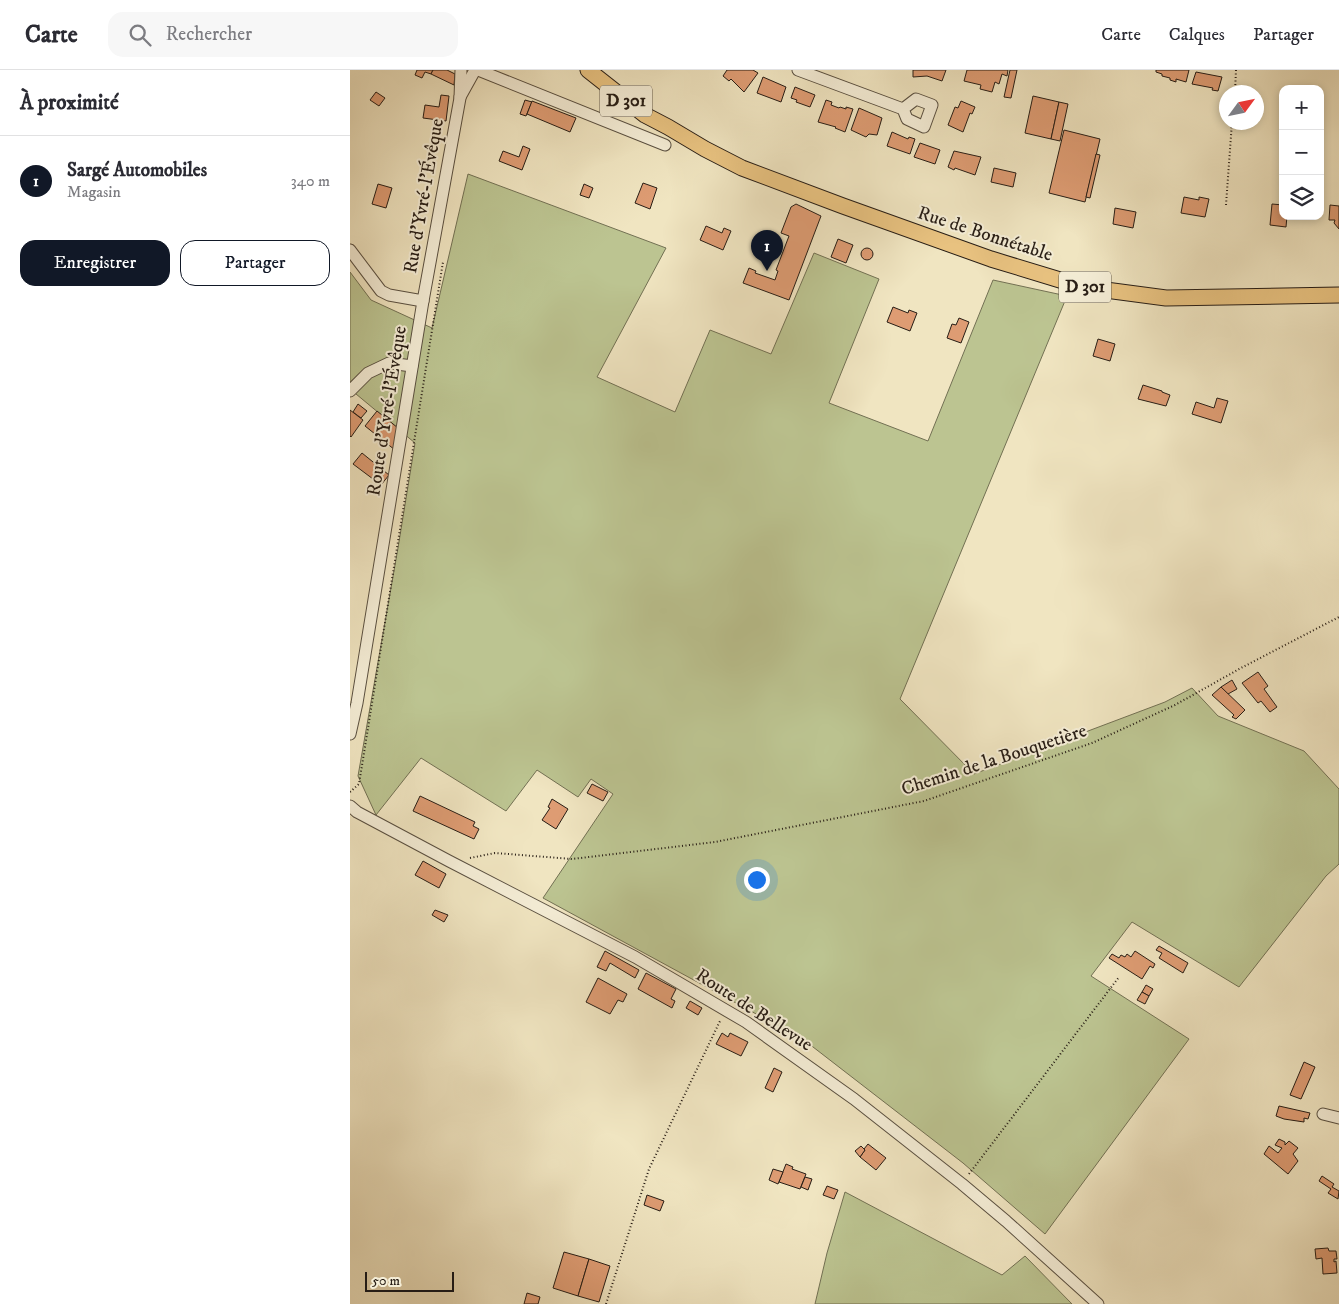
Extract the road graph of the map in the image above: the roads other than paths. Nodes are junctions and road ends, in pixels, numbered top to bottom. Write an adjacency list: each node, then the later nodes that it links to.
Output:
1 (461, 70): 6 (street)
2 (477, 70): 6 (street); 9 (street)
3 (588, 70): 8 (main road, D 301)
4 (603, 70): 8 (main road, D 301)
5 (798, 70): 7 (street)
6 (460, 98): 12 (street, Rue d'Yvré-l'Évêque)
7 (903, 109)
8 (668, 127): 11 (main road, Rue de Bonnétable / D 301)
9 (665, 145)
10 (350, 250): 12 (street)
11 (1339, 294)
12 (423, 301): 13 (street, Route d'Yvré-l'Évêque)
13 (412, 366): 14 (street); 15 (street, Route d'Yvré-l'Évêque)
14 (350, 391)
15 (350, 734)
16 (350, 806): 19 (street, Route de Bellevue)
17 (1323, 1114): 18 (street)
18 (1339, 1118)
19 (1098, 1304)

